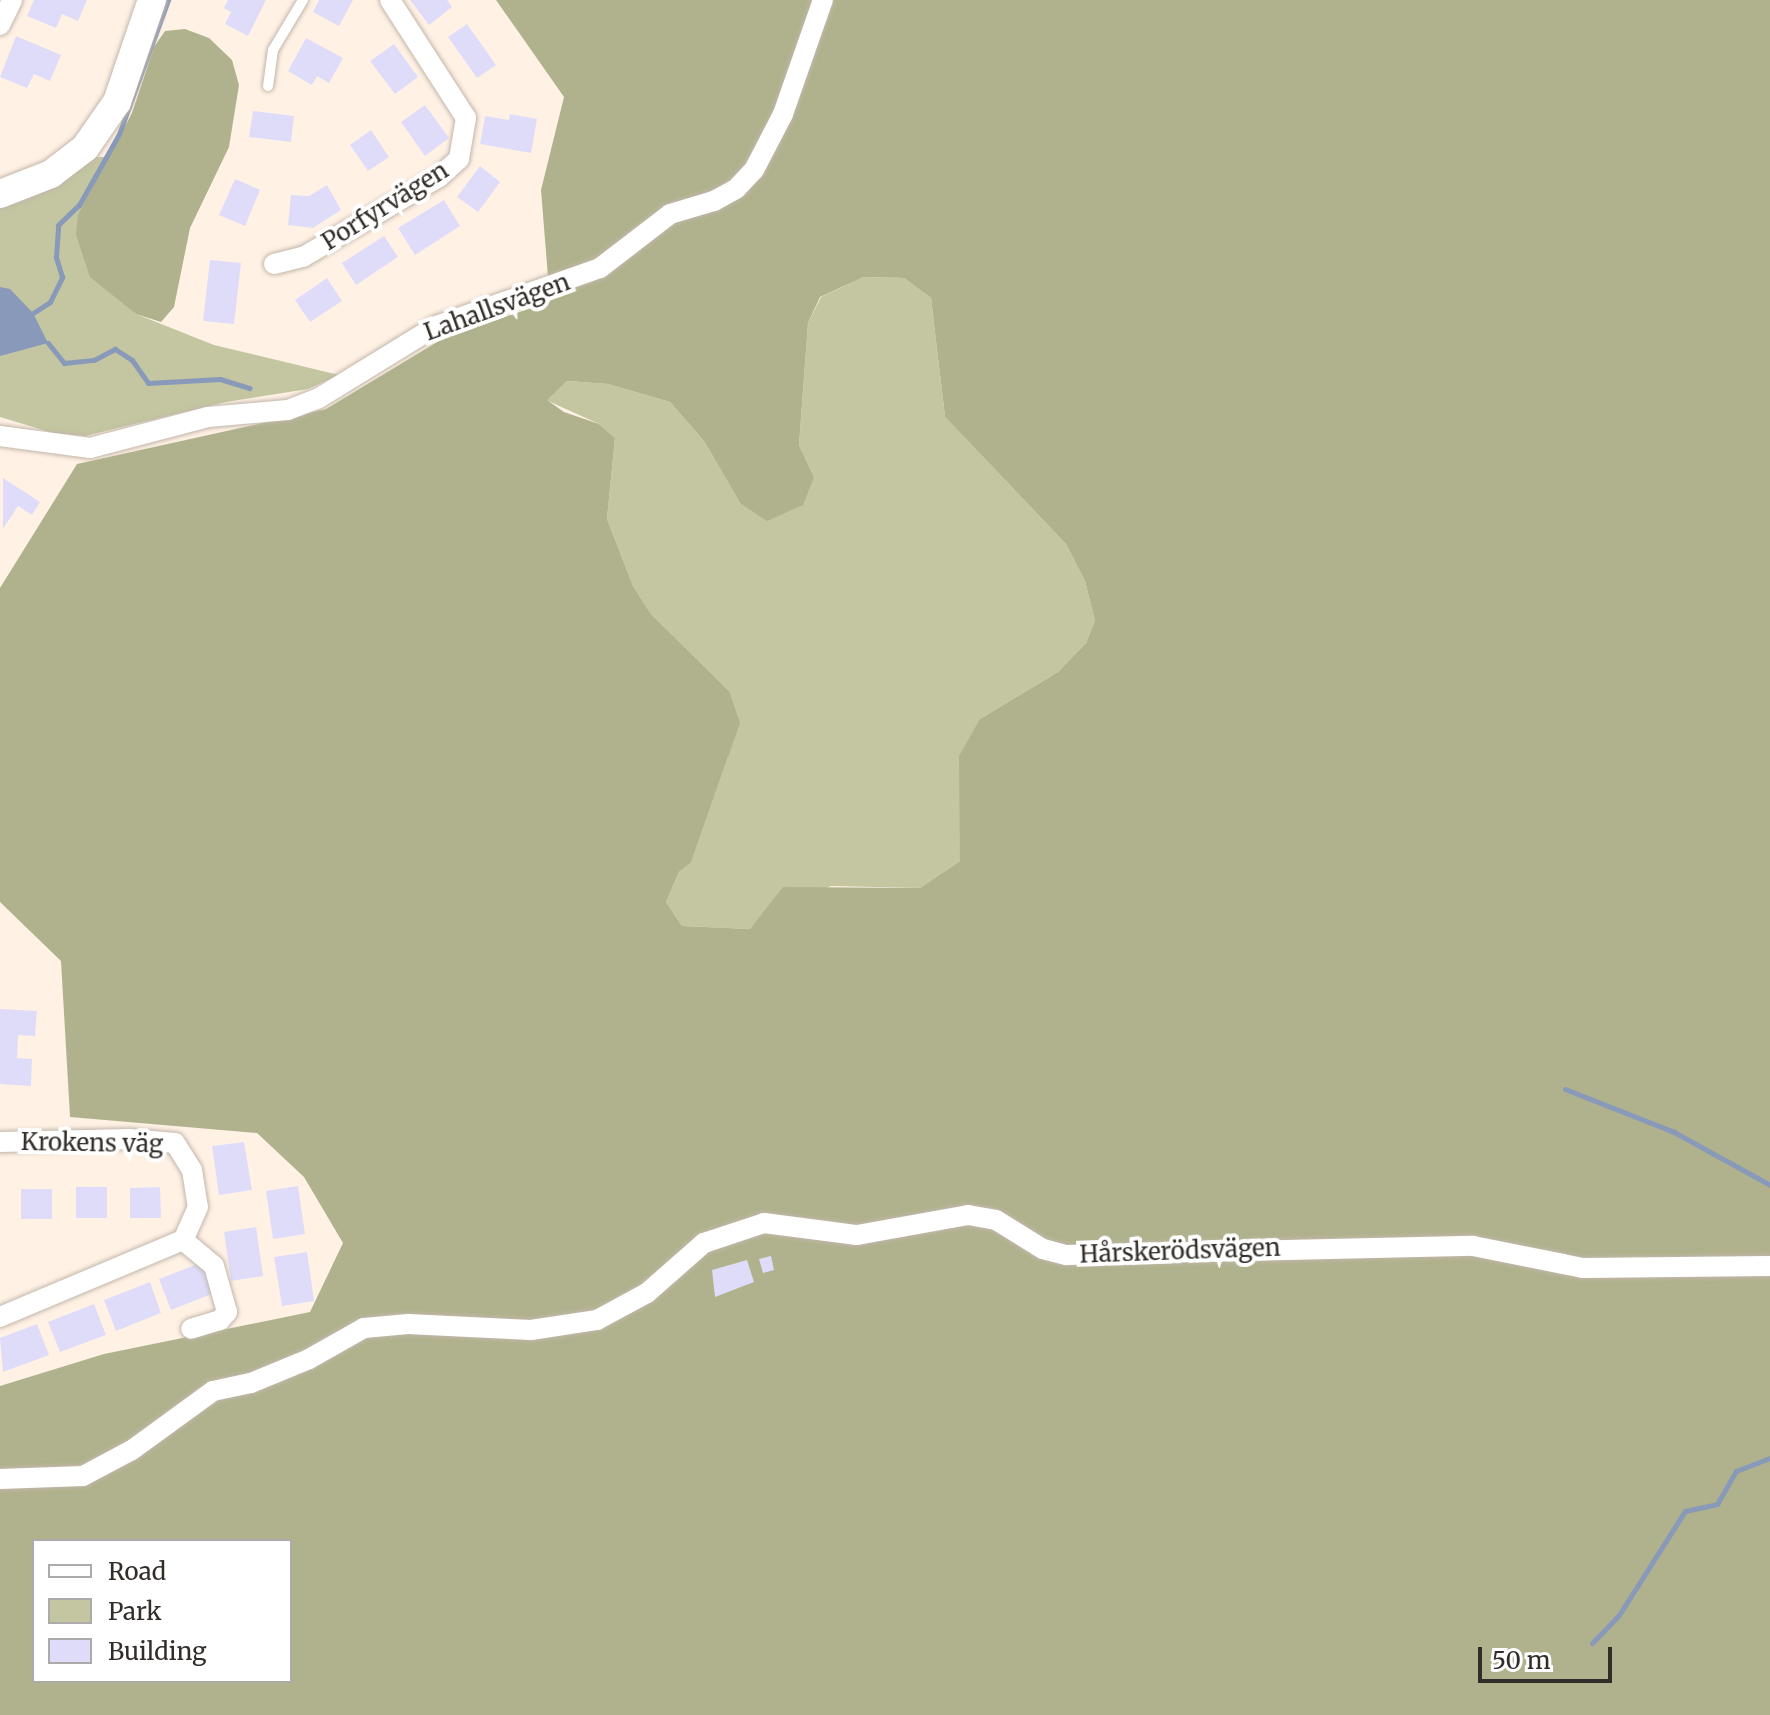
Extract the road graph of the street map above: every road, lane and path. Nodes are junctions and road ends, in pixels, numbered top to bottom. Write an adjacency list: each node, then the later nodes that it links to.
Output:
1 (12, 0): 6 (street)
2 (152, 0): 8 (street)
3 (303, 0): 7 (lane)
4 (390, 0): 9 (street, Porfyrvägen)
5 (823, 0): 10 (street, Lahallsvägen)
6 (0, 25)
7 (268, 86)
8 (0, 194)
9 (274, 264)
10 (0, 436)
11 (0, 1142): 12 (street, Krokens väg)
12 (183, 1240): 14 (street); 15 (street)
13 (1770, 1266): 16 (street, Hårskerödsvägen)
14 (0, 1317)
15 (191, 1329)
16 (0, 1479)

